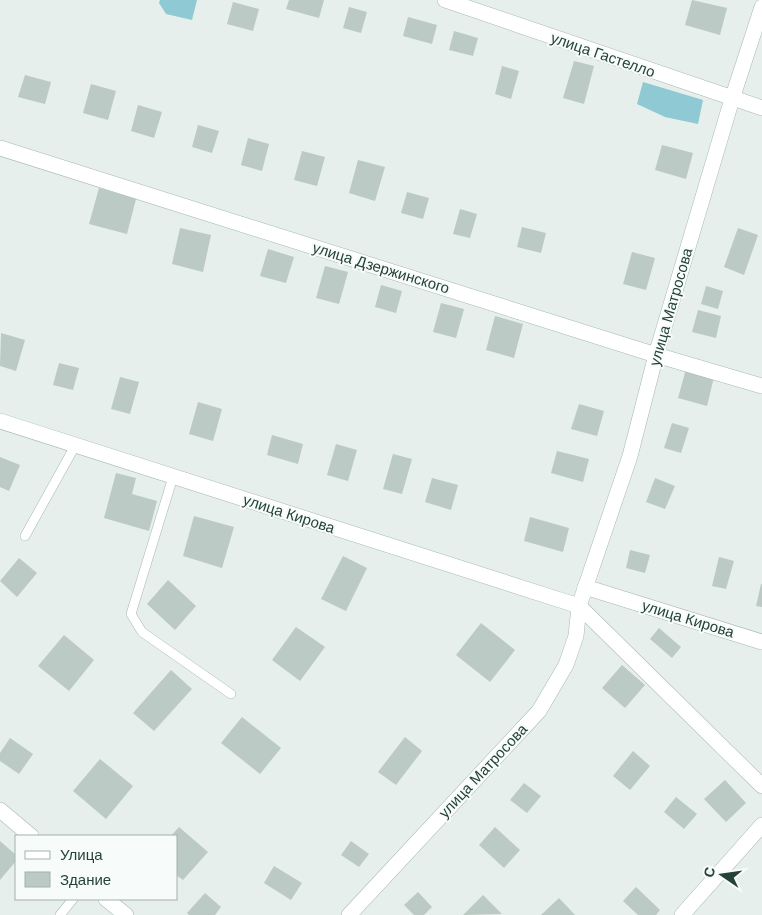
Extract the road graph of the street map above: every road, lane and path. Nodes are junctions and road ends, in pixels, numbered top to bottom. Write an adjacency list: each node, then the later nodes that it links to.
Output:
1 (445, 0): 3 (street, улица Гастелло)
2 (762, 7): 3 (street, улица Матросова)
3 (732, 99): 4 (street, улица Гастелло); 6 (street, улица Матросова)
4 (762, 108)
5 (0, 148): 6 (street, улица Дзержинского)
6 (656, 355): 7 (street, улица Дзержинского); 12 (street, улица Матросова)
7 (762, 386)
8 (0, 421): 9 (street, улица Кирова)
9 (75, 446): 10 (street, улица Кирова); 11 (lane)
10 (173, 477): 13 (street, улица Кирова); 15 (lane)
11 (25, 536)
12 (585, 587): 13 (street, улица Матросова); 14 (street, улица Кирова)
13 (579, 606): 16 (street); 24 (street, улица Матросова)
14 (762, 642)
15 (231, 694)
16 (762, 786)
17 (0, 810): 19 (street)
18 (762, 826): 25 (street)
19 (30, 835)
20 (73, 900): 22 (lane)
21 (107, 900): 23 (street)
22 (60, 915)
23 (126, 915)
24 (349, 915)
25 (682, 915)

